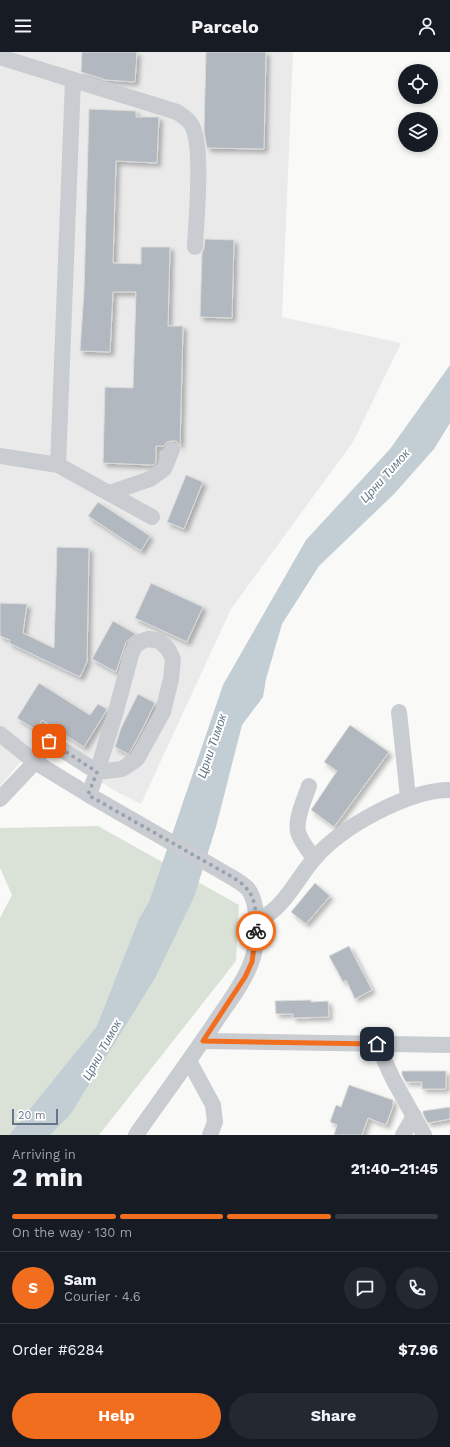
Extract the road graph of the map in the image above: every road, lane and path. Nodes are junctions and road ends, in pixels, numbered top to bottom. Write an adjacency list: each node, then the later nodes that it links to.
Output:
1 (0, 57): 2 (street)
2 (74, 80): 3 (street); 6 (street)
3 (195, 247)
4 (172, 450): 7 (street)
5 (0, 456): 6 (street)
6 (58, 465): 7 (street)
7 (109, 493): 8 (street)
8 (152, 517)
9 (399, 712): 16 (street)
10 (0, 734): 11 (street)
11 (35, 762): 12 (street); 15 (street); 17 (street)
12 (97, 772): 12 (street); 15 (street)
13 (309, 786): 18 (street)
14 (450, 790): 16 (street)
15 (88, 795): 19 (street)
16 (408, 797): 18 (street)
17 (0, 800)
18 (314, 858): 19 (street)
19 (256, 923): 20 (street)
20 (203, 1041): 21 (street); 23 (street)
21 (377, 1044): 22 (street); 24 (street)
22 (450, 1045)
23 (189, 1061): 25 (street); 26 (street)
24 (414, 1116): 27 (street); 28 (street)
25 (136, 1135)
26 (210, 1135)
27 (403, 1135)
28 (424, 1135)

